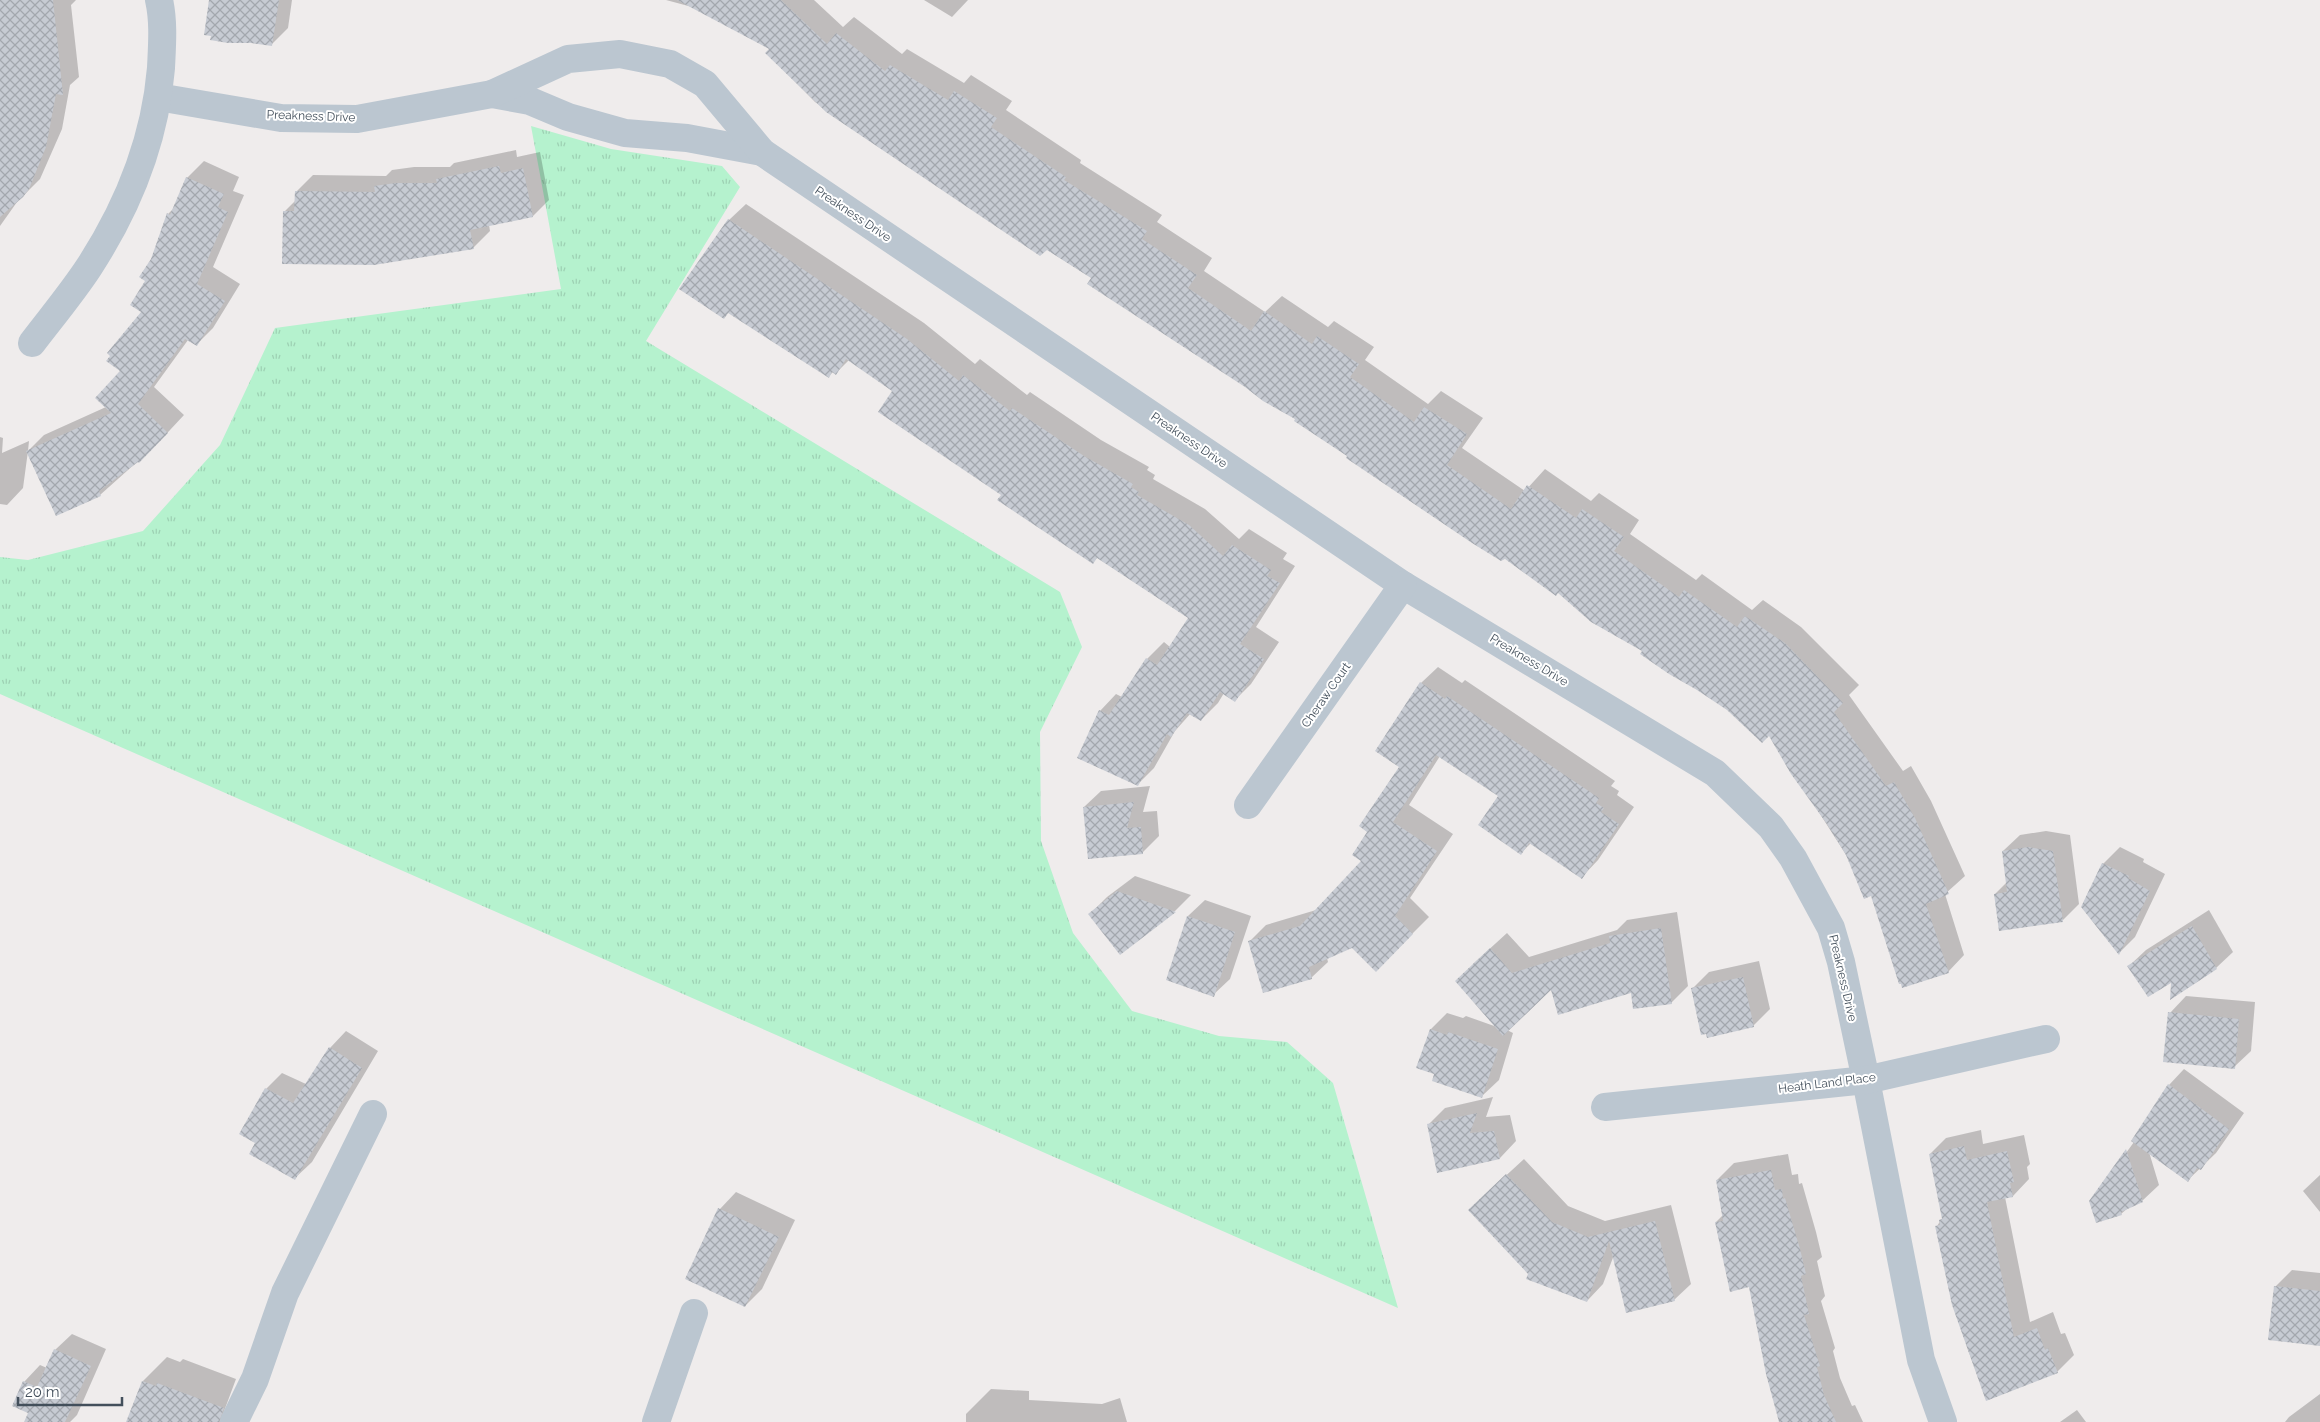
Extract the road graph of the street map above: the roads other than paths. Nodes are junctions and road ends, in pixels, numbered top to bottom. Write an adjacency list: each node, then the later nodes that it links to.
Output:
1 (159, 0): 3 (street)
2 (492, 94): 3 (street, Preakness Drive); 4 (street, Preakness Drive); 4 (street, Preakness Drive)
3 (158, 97): 5 (street)
4 (762, 152): 6 (street, Preakness Drive)
5 (32, 343)
6 (1403, 585): 7 (street, Cheraw Court); 9 (street, Preakness Drive)
7 (1248, 805)
8 (2046, 1039): 9 (street, Heath Land Place)
9 (1866, 1080): 10 (street, Heath Land Place); 15 (street, Preakness Drive)
10 (1605, 1107)
11 (373, 1114): 13 (street)
12 (694, 1313): 14 (street)
13 (234, 1422)
14 (656, 1422)
15 (1943, 1422)

